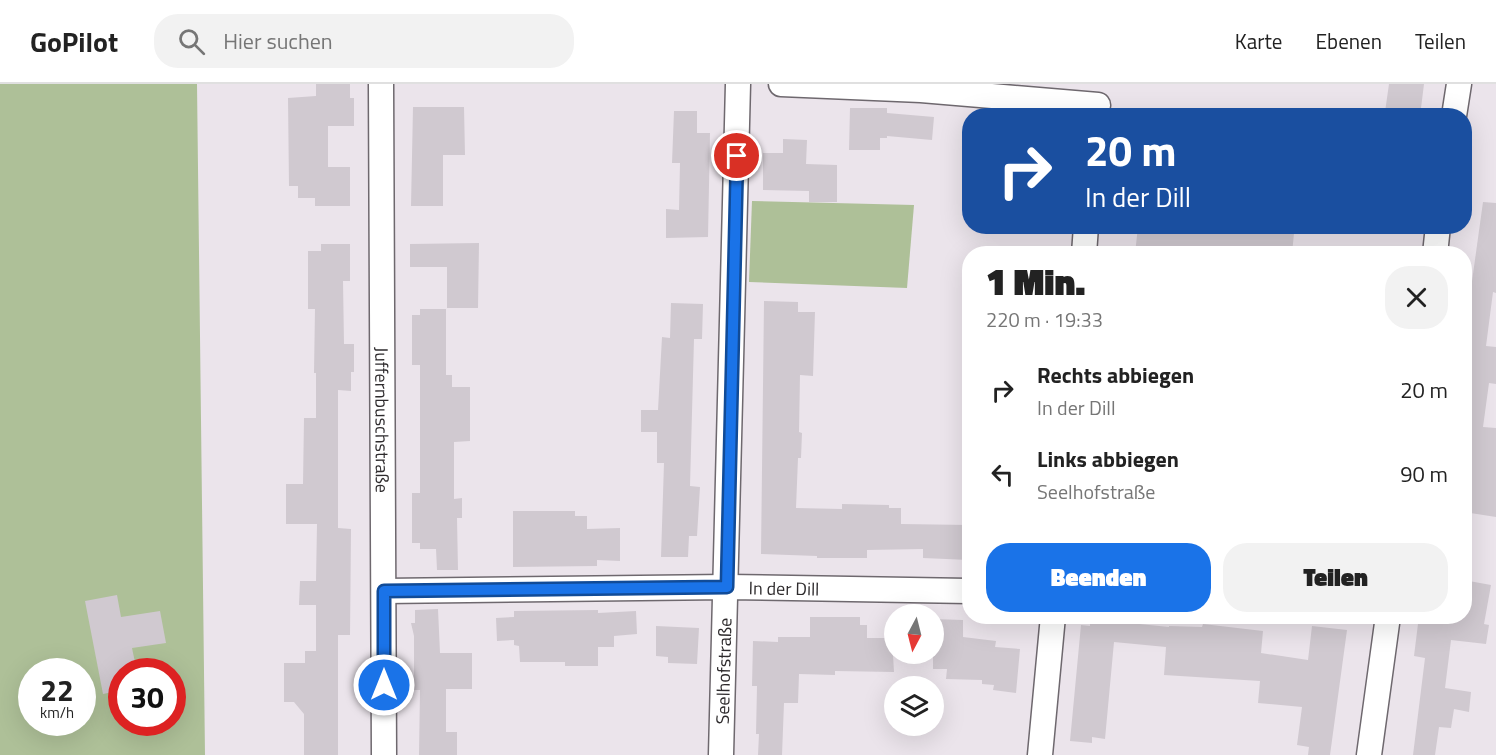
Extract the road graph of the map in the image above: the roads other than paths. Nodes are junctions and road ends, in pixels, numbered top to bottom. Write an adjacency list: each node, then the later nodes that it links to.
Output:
1 (381, 84): 8 (street, Juffernbuschstraße)
2 (738, 84): 7 (street, Seelhofstraße)
3 (781, 84): 5 (street)
4 (1459, 84): 6 (street)
5 (1099, 101)
6 (1455, 108)
7 (727, 587): 8 (street, In der Dill); 9 (street, In der Dill); 13 (street, Seelhofstraße)
8 (384, 591): 12 (street, Juffernbuschstraße)
9 (962, 591)
10 (1052, 624): 14 (street)
11 (1387, 624): 15 (street)
12 (384, 755)
13 (721, 755)
14 (1040, 755)
15 (1369, 755)

